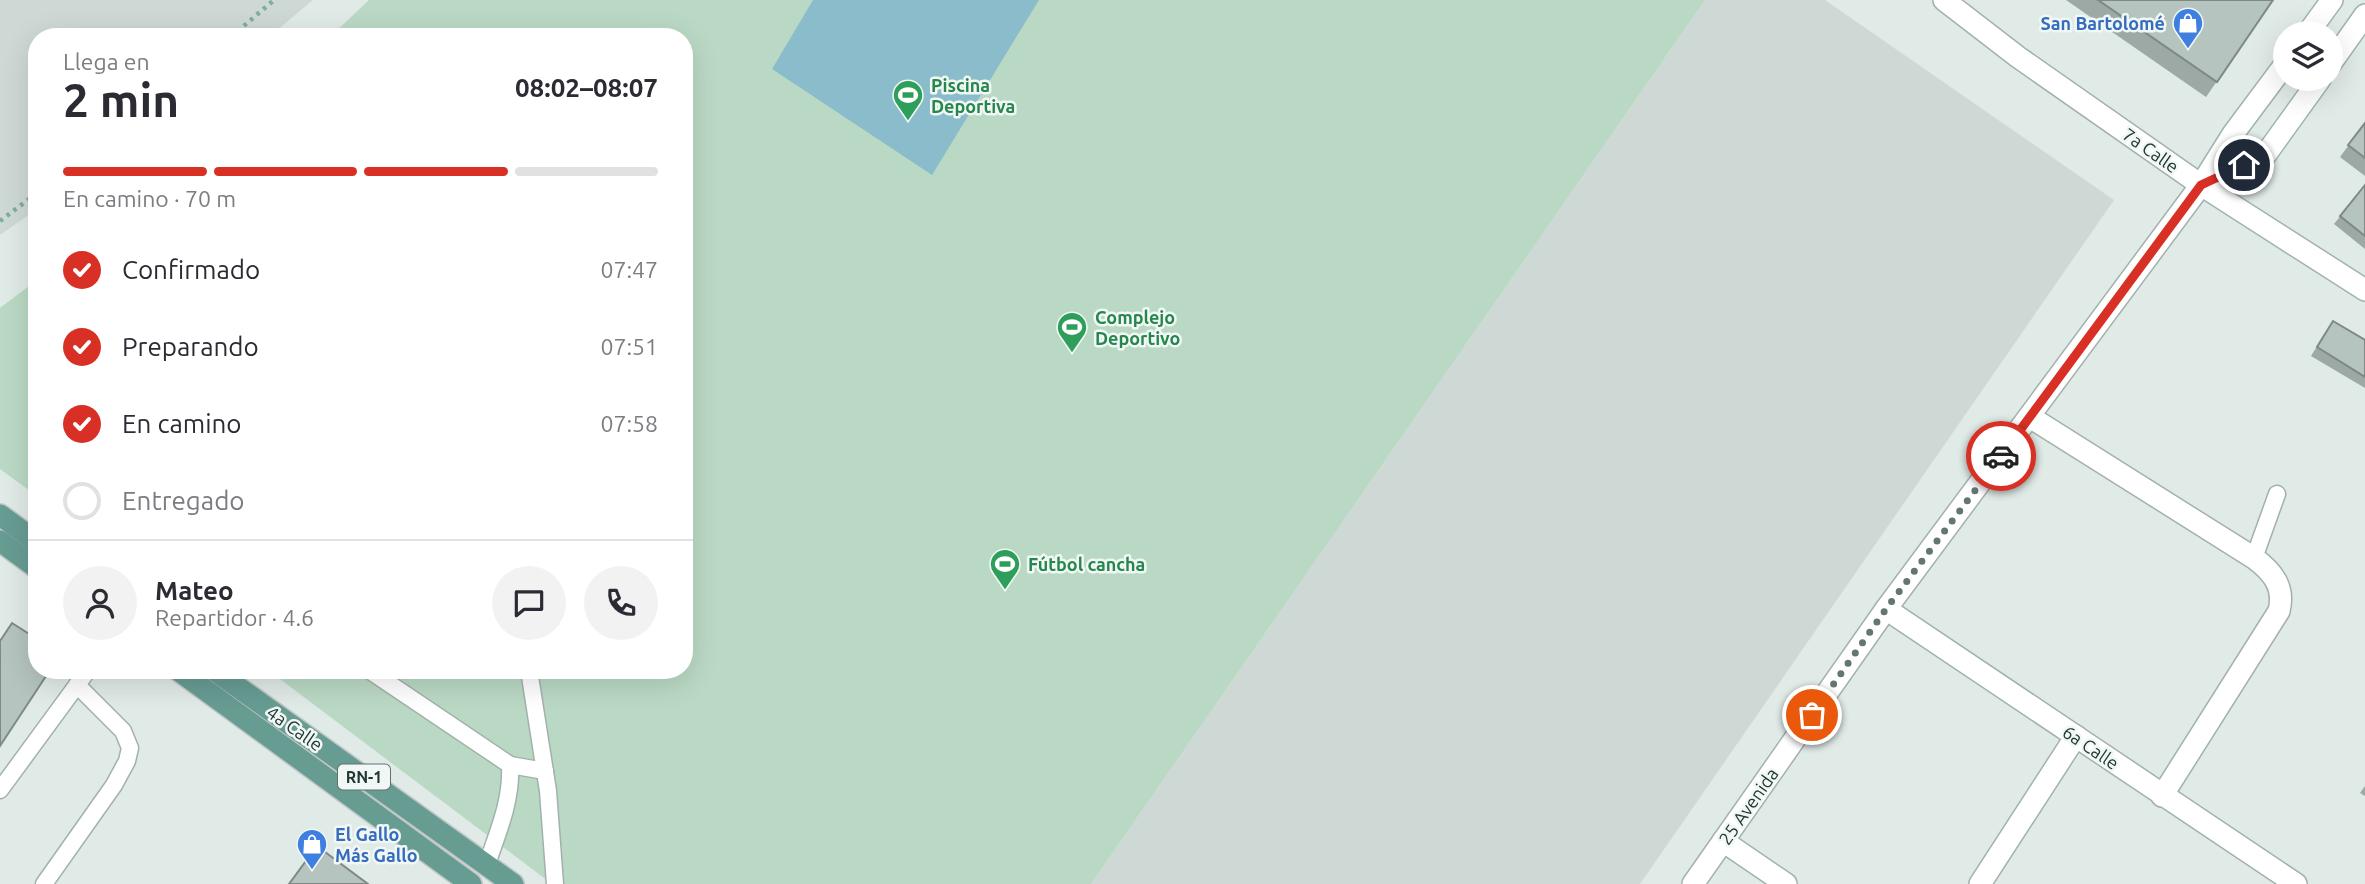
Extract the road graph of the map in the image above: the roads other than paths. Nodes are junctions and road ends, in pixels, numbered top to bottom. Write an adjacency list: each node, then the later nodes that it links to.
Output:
1 (1944, 0): 8 (street, 7a Calle)
2 (2332, 0): 4 (street)
3 (2365, 15): 5 (street)
4 (2317, 21)
5 (2343, 46)
6 (2273, 80): 8 (street, 25 Avenida)
7 (2311, 91): 8 (street, 25 Avenida)
8 (2201, 185): 9 (street, 7a Calle); 10 (street, 25 Avenida)
9 (2365, 290)
10 (2030, 417): 15 (street); 17 (street, 25 Avenida)
11 (2277, 494): 15 (lane)
12 (0, 515): 13 (main road)
13 (28, 535)
14 (0, 541): 16 (main road)
15 (2254, 558): 28 (street)
16 (28, 561)
17 (1886, 609): 24 (street, 6a Calle); 29 (street, 25 Avenida)
18 (81, 679): 23 (lane)
19 (190, 679): 32 (main road, 4a Calle / RN-1)
20 (227, 679): 30 (main road, 4a Calle / RN-1)
21 (382, 679): 25 (lane)
22 (528, 679): 26 (lane)
23 (77, 685): 27 (lane); 31 (lane)
24 (2076, 736): 28 (street, 6a Calle); 37 (street)
25 (510, 765): 26 (lane); 30 (lane)
26 (545, 771): 34 (lane)
27 (0, 790)
28 (2162, 796): 38 (street, 6a Calle)
29 (1723, 841): 35 (street, 25 Avenida); 36 (street)
30 (487, 864): 33 (main road, 4a Calle / RN-1)
31 (44, 884)
32 (471, 884)
33 (513, 884)
34 (555, 884)
35 (1693, 884)
36 (1786, 884)
37 (1980, 884)
38 (2296, 884)

